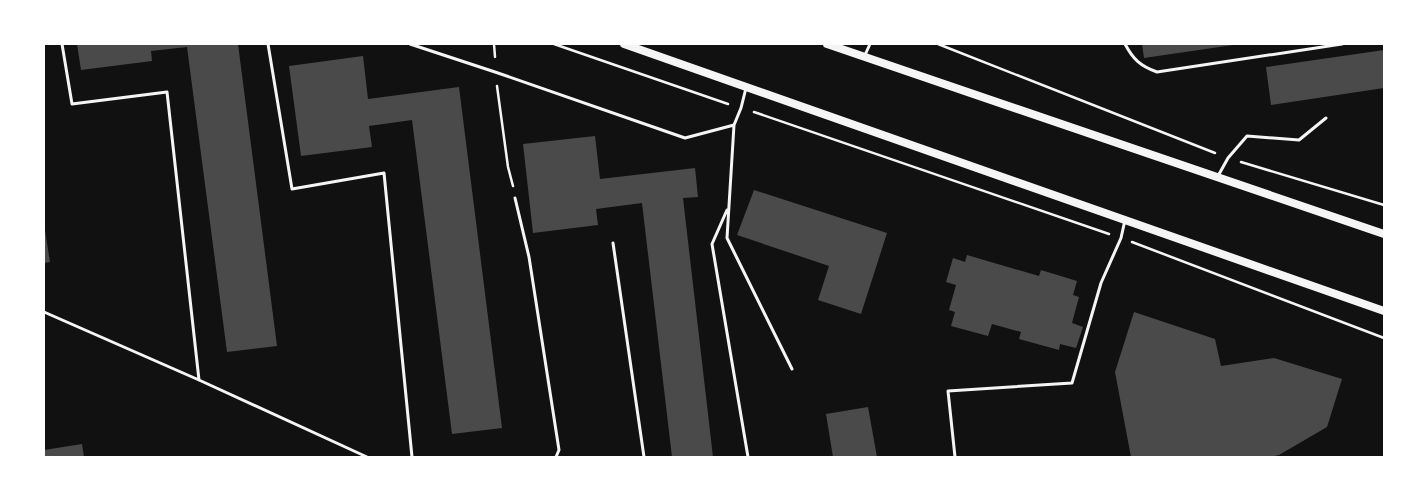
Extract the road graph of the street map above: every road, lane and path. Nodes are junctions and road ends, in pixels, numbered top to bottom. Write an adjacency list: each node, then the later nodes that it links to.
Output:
1 (62, 44): 30 (lane)
2 (268, 44): 32 (lane)
3 (410, 44): 12 (lane)
4 (554, 44): 14 (path)
5 (624, 44): 13 (main road)
6 (827, 44): 11 (main road)
7 (870, 44): 11 (lane)
8 (938, 44): 17 (path)
9 (1125, 44): 10 (lane)
10 (1342, 44)
11 (865, 57): 18 (main road)
12 (495, 72): 16 (lane); 19 (path)
13 (746, 87): 14 (lane); 22 (main road)
14 (741, 108): 16 (lane); 24 (path)
15 (1326, 118): 17 (lane)
16 (734, 125): 21 (lane)
17 (1228, 158): 18 (lane); 20 (path)
18 (1217, 177): 23 (main road)
19 (515, 198): 33 (lane)
20 (1384, 204)
21 (729, 206): 29 (lane); 35 (lane)
22 (1125, 220): 24 (lane); 26 (main road)
23 (1384, 234)
24 (1120, 238): 28 (path); 36 (lane)
25 (613, 243): 34 (lane)
26 (1384, 311)
27 (44, 312): 30 (lane)
28 (1384, 338)
29 (792, 369)
30 (199, 380): 31 (lane)
31 (367, 457)
32 (412, 457)
33 (556, 457)
34 (644, 457)
35 (748, 457)
36 (955, 457)

